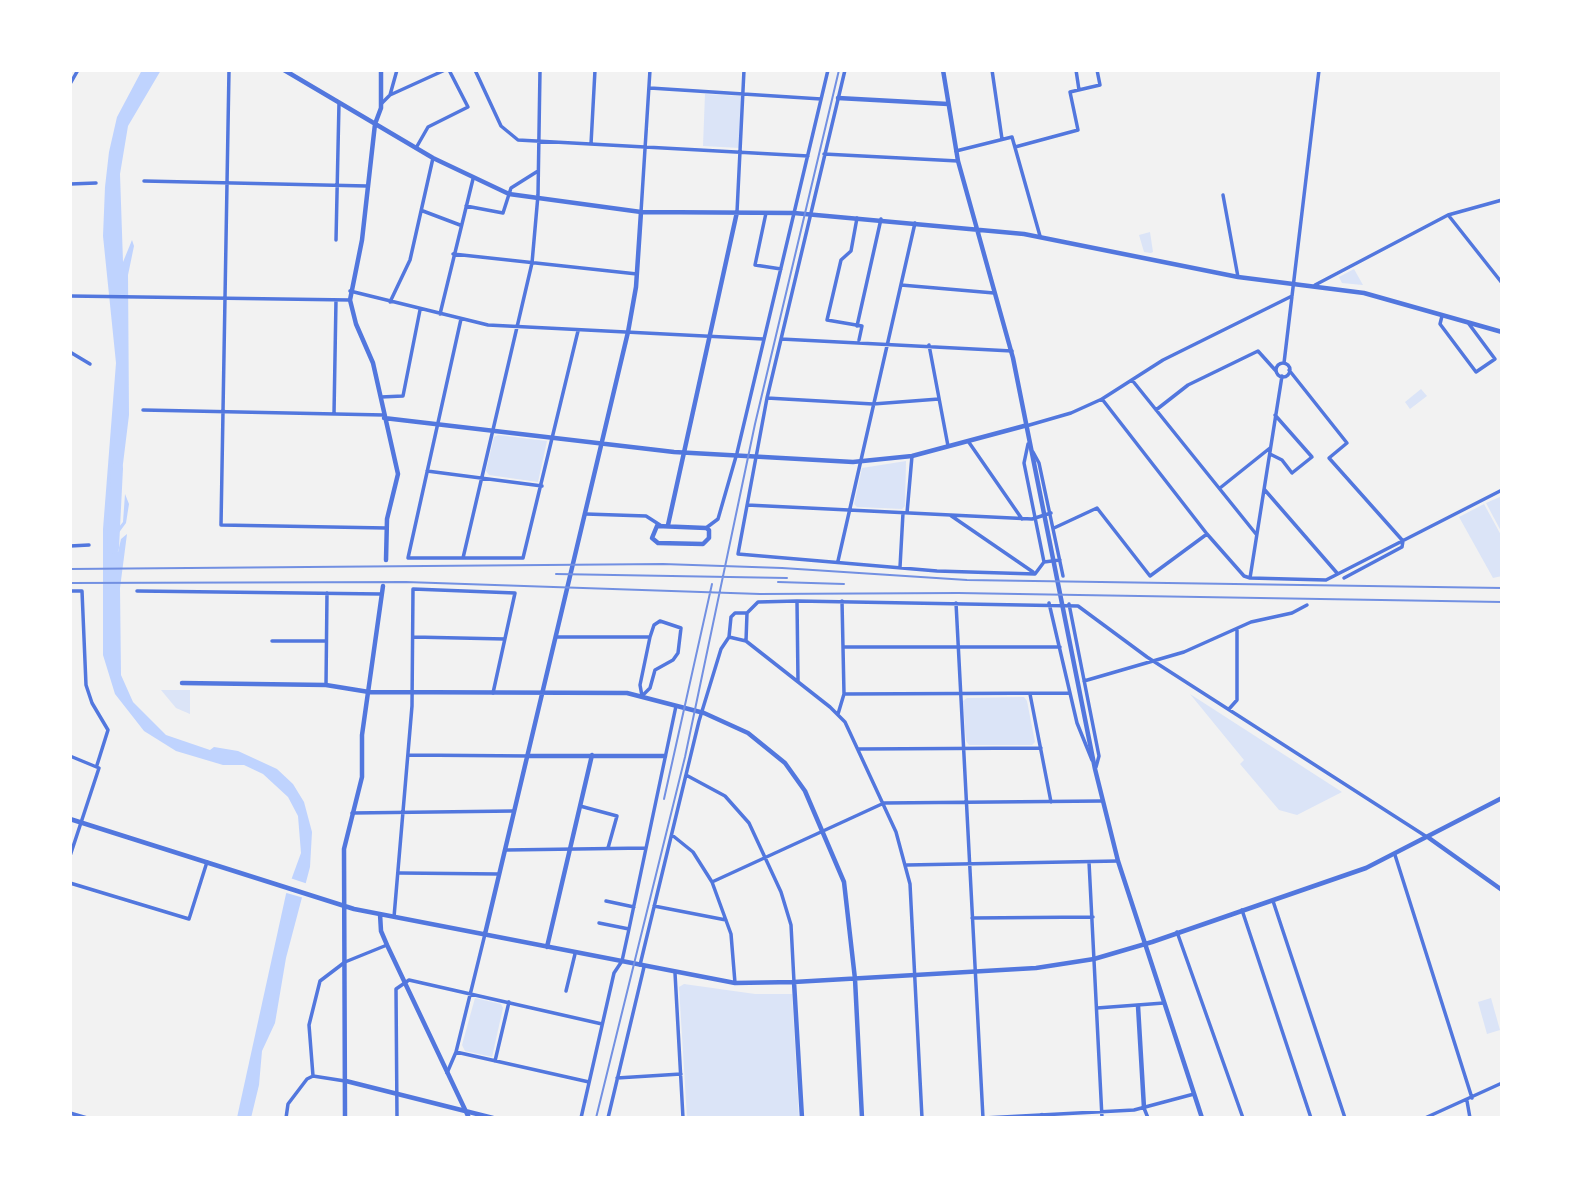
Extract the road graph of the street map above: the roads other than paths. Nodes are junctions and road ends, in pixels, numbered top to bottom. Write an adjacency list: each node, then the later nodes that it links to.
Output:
1 (78, 70): 19 (street)
2 (229, 70): 47 (street)
3 (284, 70): 26 (street)
4 (381, 70): 27 (street)
5 (397, 70): 23 (street)
6 (447, 70): 23 (street); 34 (street)
7 (475, 70): 31 (street)
8 (540, 70): 31 (street)
9 (595, 70): 32 (street)
10 (650, 70): 20 (street)
11 (744, 70): 22 (street)
12 (828, 70): 25 (street)
13 (845, 70): 24 (street)
14 (943, 70): 28 (street)
15 (992, 70): 30 (street)
16 (1076, 70): 21 (street)
17 (1097, 70): 21 (street)
18 (1319, 70): 76 (street)
19 (70, 84)
20 (650, 88): 22 (street); 33 (street)
21 (1079, 90): 35 (street)
22 (744, 94): 25 (street); 36 (street)
23 (390, 95): 27 (street)
24 (838, 98): 28 (street); 38 (street)
25 (821, 99): 39 (street)
26 (340, 103): 29 (street); 48 (street)
27 (381, 104): 29 (street)
28 (948, 104): 37 (street)
29 (375, 124): 34 (street); 49 (street)
30 (1002, 139): 35 (street); 37 (street)
31 (538, 142): 32 (street); 42 (street)
32 (591, 144): 33 (street)
33 (646, 146): 36 (street); 56 (street)
34 (416, 148): 40 (street)
35 (1015, 148): 67 (street)
36 (741, 150): 39 (street); 57 (street)
37 (956, 151): 41 (street)
38 (824, 154): 41 (street); 60 (street)
39 (808, 156): 59 (street)
40 (433, 158): 43 (street); 55 (street)
41 (958, 161): 66 (street)
42 (539, 170): 50 (street); 52 (street)
43 (473, 179): 50 (street); 54 (street)
44 (144, 181): 47 (street)
45 (96, 183): 46 (street)
46 (70, 184)
47 (228, 184): 48 (street); 82 (street)
48 (337, 185): 49 (street); 68 (street)
49 (368, 186): 78 (street)
50 (509, 194): 52 (street); 54 (street)
51 (1223, 195): 73 (street)
52 (538, 200): 56 (street); 70 (street)
53 (1502, 200): 61 (street)
54 (466, 206): 65 (street)
55 (422, 211): 65 (street); 85 (street)
56 (641, 212): 57 (street); 72 (street)
57 (737, 212): 58 (street); 96 (street)
58 (766, 213): 59 (street); 71 (street)
59 (794, 213): 60 (street); 71 (street)
60 (811, 215): 62 (street); 98 (street)
61 (1448, 215): 74 (street); 77 (street)
62 (857, 218): 63 (street); 91 (street)
63 (881, 219): 64 (street); 91 (street)
64 (915, 223): 66 (street); 75 (street)
65 (460, 225): 69 (street)
66 (977, 227): 67 (street); 79 (street)
67 (1040, 236): 73 (street)
68 (336, 240)
69 (453, 254): 70 (street); 87 (street)
70 (532, 263): 72 (street); 92 (street)
71 (781, 270): 97 (street)
72 (637, 274): 94 (street)
73 (1238, 277): 76 (street)
74 (1502, 283)
75 (901, 285): 79 (street); 100 (street)
76 (1293, 285): 77 (street); 81 (street)
77 (1313, 286): 88 (street)
78 (350, 291): 84 (street); 85 (street)
79 (996, 293): 102 (street)
80 (70, 296): 82 (street)
81 (1292, 296): 104 (street); 109 (street)
82 (226, 298): 83 (street); 117 (street)
83 (336, 300): 84 (street); 118 (street)
84 (350, 300): 110 (street)
85 (390, 302): 86 (street)
86 (420, 310): 87 (street); 110 (street)
87 (440, 314): 89 (street)
88 (1442, 316): 90 (street); 90 (street)
89 (461, 319): 92 (street); 121 (street)
90 (1469, 324): 95 (street)
91 (857, 326): 99 (street)
92 (516, 327): 93 (street); 123 (street)
93 (578, 331): 94 (street); 124 (street)
94 (628, 332): 96 (street); 126 (street)
95 (1502, 332)
96 (711, 337): 97 (street); 130 (street)
97 (763, 339): 131 (street)
98 (781, 339): 99 (street); 111 (street)
99 (859, 340): 100 (street)
100 (887, 343): 101 (street); 114 (street)
101 (929, 345): 102 (street); 112 (street)
102 (1012, 351): 122 (street)
103 (70, 352): 105 (street)
104 (1284, 363): 106 (street); 107 (street)
105 (90, 364)
106 (1289, 370): 108 (street); 157 (street)
107 (1276, 371): 108 (street); 116 (street)
108 (1282, 376): 119 (street)
109 (1132, 380): 113 (street); 116 (street)
110 (380, 397): 120 (street)
111 (767, 398): 114 (street); 134 (street)
112 (939, 399): 114 (street); 128 (street)
113 (1102, 399): 122 (street); 155 (street)
114 (873, 404): 135 (street)
115 (143, 410): 117 (street)
116 (1157, 410): 139 (street)
117 (223, 412): 118 (street); 153 (street)
118 (334, 414): 120 (street)
119 (1275, 415): 129 (street); 132 (street)
120 (384, 416): 121 (street); 153 (street)
121 (438, 424): 123 (street); 136 (street)
122 (1024, 426): 125 (street); 127 (street)
123 (493, 429): 124 (street); 137 (street)
124 (553, 437): 126 (street); 138 (street)
125 (968, 441): 128 (street); 148 (street)
126 (603, 442): 130 (street); 146 (street)
127 (1028, 444): 145 (street); 149 (street); 223 (street)
128 (948, 446): 133 (street)
129 (1271, 447): 132 (street); 139 (street)
130 (684, 453): 131 (street); 151 (street)
131 (737, 453): 134 (street); 154 (street)
132 (1269, 454): 140 (street)
133 (912, 456): 135 (street); 144 (street)
134 (756, 458): 135 (street); 142 (street)
135 (859, 462): 143 (street)
136 (427, 471): 137 (street); 160 (street)
137 (481, 478): 138 (street); 160 (street)
138 (542, 486): 160 (street)
139 (1220, 488): 156 (street)
140 (1264, 489): 156 (street); 166 (street)
141 (1502, 490): 157 (street)
142 (747, 505): 143 (street); 163 (street)
143 (850, 511): 144 (street); 163 (street)
144 (905, 513): 147 (street); 165 (street)
145 (1051, 513): 149 (street); 152 (street)
146 (586, 514): 150 (street); 184 (street)
147 (948, 514): 148 (street); 167 (street)
148 (1022, 519): 149 (street)
149 (1036, 519): 164 (street)
150 (660, 525): 151 (street); 154 (street)
151 (668, 526): 154 (street)
152 (1054, 527): 155 (street); 162 (street)
153 (386, 528): 161 (street)
154 (706, 528)
155 (1207, 534): 169 (street)
156 (1257, 534): 169 (street)
157 (1403, 541): 166 (street); 170 (street)
158 (89, 545): 159 (street)
159 (70, 546)
160 (463, 558)
161 (386, 560)
162 (1059, 560): 164 (street); 168 (street)
163 (838, 561): 165 (street)
164 (1044, 562): 167 (street)
165 (900, 567): 167 (street)
166 (1337, 573): 169 (street)
167 (1035, 574)
168 (1063, 576)
169 (1250, 578)
170 (1343, 578)
171 (383, 586): 175 (street)
172 (70, 591): 222 (street)
173 (137, 591): 174 (street)
174 (327, 593): 175 (street); 190 (street)
175 (381, 594): 202 (street)
176 (797, 601): 177 (street); 182 (street); 198 (street)
177 (842, 601): 178 (street); 194 (street)
178 (956, 602): 179 (street); 192 (street)
179 (1049, 603): 180 (street); 193 (street)
180 (1069, 604): 196 (street); 199 (street)
181 (1307, 605): 183 (street)
182 (747, 613): 186 (street); 191 (street)
183 (1237, 629): 196 (street); 211 (street)
184 (556, 637): 185 (street); 203 (street)
185 (650, 637): 195 (street); 197 (street)
186 (729, 637): 191 (street); 212 (street)
187 (413, 638): 188 (street); 188 (street); 217 (street)
188 (506, 639): 204 (street)
189 (272, 641): 190 (street)
190 (326, 641): 201 (street)
191 (746, 641): 198 (street)
192 (957, 647): 193 (street); 194 (street); 208 (street)
193 (1060, 647): 205 (street)
194 (843, 648): 206 (street)
195 (645, 660): 197 (street); 209 (street)
196 (1153, 661): 199 (street); 211 (street)
197 (655, 670): 209 (street)
198 (798, 681): 213 (street)
199 (1084, 681): 223 (street)
200 (182, 683): 201 (street)
201 (326, 685): 202 (street)
202 (369, 692): 204 (street); 232 (street)
203 (544, 692): 204 (street); 209 (street); 219 (street)
204 (493, 693)
205 (1070, 693): 207 (street); 223 (street)
206 (844, 694): 208 (street); 213 (street)
207 (1030, 694): 208 (street); 215 (street)
208 (960, 695): 214 (street)
209 (642, 696): 210 (street)
210 (676, 706): 212 (street); 220 (street)
211 (1229, 709): 238 (street)
212 (704, 713): 224 (street); 236 (street)
213 (838, 714): 216 (street)
214 (963, 748): 215 (street); 216 (street); 228 (street)
215 (1041, 748): 229 (street)
216 (859, 749): 227 (street)
217 (408, 755): 219 (street); 233 (street)
218 (592, 755): 219 (street); 220 (street); 230 (street)
219 (529, 756): 231 (street)
220 (665, 756): 241 (street)
221 (70, 757): 222 (street)
222 (97, 765): 235 (street)
223 (1095, 769): 226 (street)
224 (686, 775): 237 (street); 245 (street)
225 (1502, 800): 238 (street)
226 (1104, 801): 229 (street); 246 (street)
227 (884, 803): 228 (street); 236 (street); 250 (street)
228 (966, 803): 229 (street); 249 (street)
229 (1051, 803)
230 (580, 806): 239 (street); 240 (street)
231 (515, 811): 233 (street); 242 (street)
232 (352, 813): 233 (street); 258 (street)
233 (405, 814): 251 (street)
234 (70, 818): 235 (street)
235 (81, 822): 244 (street); 247 (street)
236 (824, 831): 245 (street); 282 (street)
237 (672, 835): 253 (street); 259 (street)
238 (1429, 838): 243 (street); 255 (street)
239 (570, 848): 240 (street); 242 (street); 273 (street)
240 (608, 848): 241 (street)
241 (646, 848): 260 (street)
242 (506, 850): 252 (street)
243 (1395, 855): 256 (street); 304 (street)
244 (70, 856)
245 (766, 858): 253 (street); 284 (street)
246 (1118, 861): 248 (street); 271 (street)
247 (207, 862): 254 (street); 258 (street)
248 (1089, 862): 249 (street); 264 (street)
249 (969, 863): 250 (street); 265 (street)
250 (907, 865): 281 (street)
251 (400, 873): 252 (street); 263 (street)
252 (500, 874): 270 (street)
253 (712, 882): 266 (street)
254 (70, 883)
255 (1502, 890)
256 (1272, 900): 261 (street); 329 (street)
257 (606, 901): 260 (street)
258 (345, 906): 262 (street); 277 (street)
259 (654, 906): 266 (street); 278 (street)
260 (634, 907): 268 (street)
261 (1242, 910): 269 (street); 328 (street)
262 (380, 914): 263 (street); 272 (street)
263 (394, 917): 270 (street)
264 (1093, 917): 265 (street); 275 (street)
265 (972, 918): 279 (street)
266 (726, 920): 285 (street)
267 (599, 923): 268 (street)
268 (629, 929): 276 (street)
269 (1177, 932): 271 (street); 327 (street)
270 (485, 934): 273 (street); 287 (street)
271 (1144, 944): 275 (street); 289 (street)
272 (387, 945): 277 (street); 283 (street)
273 (547, 947): 274 (street)
274 (575, 954): 276 (street); 286 (street)
275 (1094, 959): 279 (street); 291 (street)
276 (622, 961): 278 (street); 292 (street)
277 (345, 962): 297 (street); 299 (street)
278 (642, 967): 280 (street); 298 (street)
279 (975, 972): 281 (street); 323 (street)
280 (675, 973): 285 (street); 296 (street)
281 (916, 976): 282 (street); 322 (street)
282 (855, 979): 284 (street); 321 (street)
283 (404, 982): 287 (street); 295 (street); 303 (street)
284 (794, 982): 285 (street); 320 (street)
285 (735, 983)
286 (566, 991)
287 (470, 994): 288 (street); 293 (street)
288 (509, 1002): 292 (street); 294 (street)
289 (1164, 1003): 290 (street); 302 (street)
290 (1138, 1006): 291 (street); 306 (street)
291 (1097, 1008): 308 (street)
292 (602, 1024): 300 (street)
293 (456, 1052): 294 (street); 295 (street)
294 (495, 1061): 300 (street)
295 (447, 1073): 307 (street)
296 (681, 1074): 298 (street); 319 (street)
297 (313, 1076): 299 (street); 312 (street)
298 (617, 1078): 318 (street)
299 (346, 1081): 303 (street); 313 (street)
300 (589, 1082): 317 (street)
301 (1502, 1083): 304 (street)
302 (1194, 1094): 306 (street); 326 (street)
303 (397, 1095): 307 (street); 314 (street)
304 (1472, 1098): 305 (street)
305 (1467, 1101): 330 (street); 331 (street)
306 (1144, 1108): 308 (street); 325 (street)
307 (465, 1111): 315 (street); 316 (street)
308 (1102, 1112): 310 (street); 324 (street)
309 (70, 1113): 311 (street)
310 (1042, 1117): 323 (street)
311 (87, 1118)
312 (286, 1118)
313 (345, 1118)
314 (397, 1118)
315 (468, 1118)
316 (493, 1118)
317 (581, 1118)
318 (608, 1118)
319 (683, 1118)
320 (802, 1118)
321 (862, 1118)
322 (922, 1118)
323 (983, 1118)
324 (1102, 1118)
325 (1148, 1118)
326 (1202, 1118)
327 (1243, 1118)
328 (1311, 1118)
329 (1345, 1118)
330 (1425, 1118)
331 (1470, 1118)

